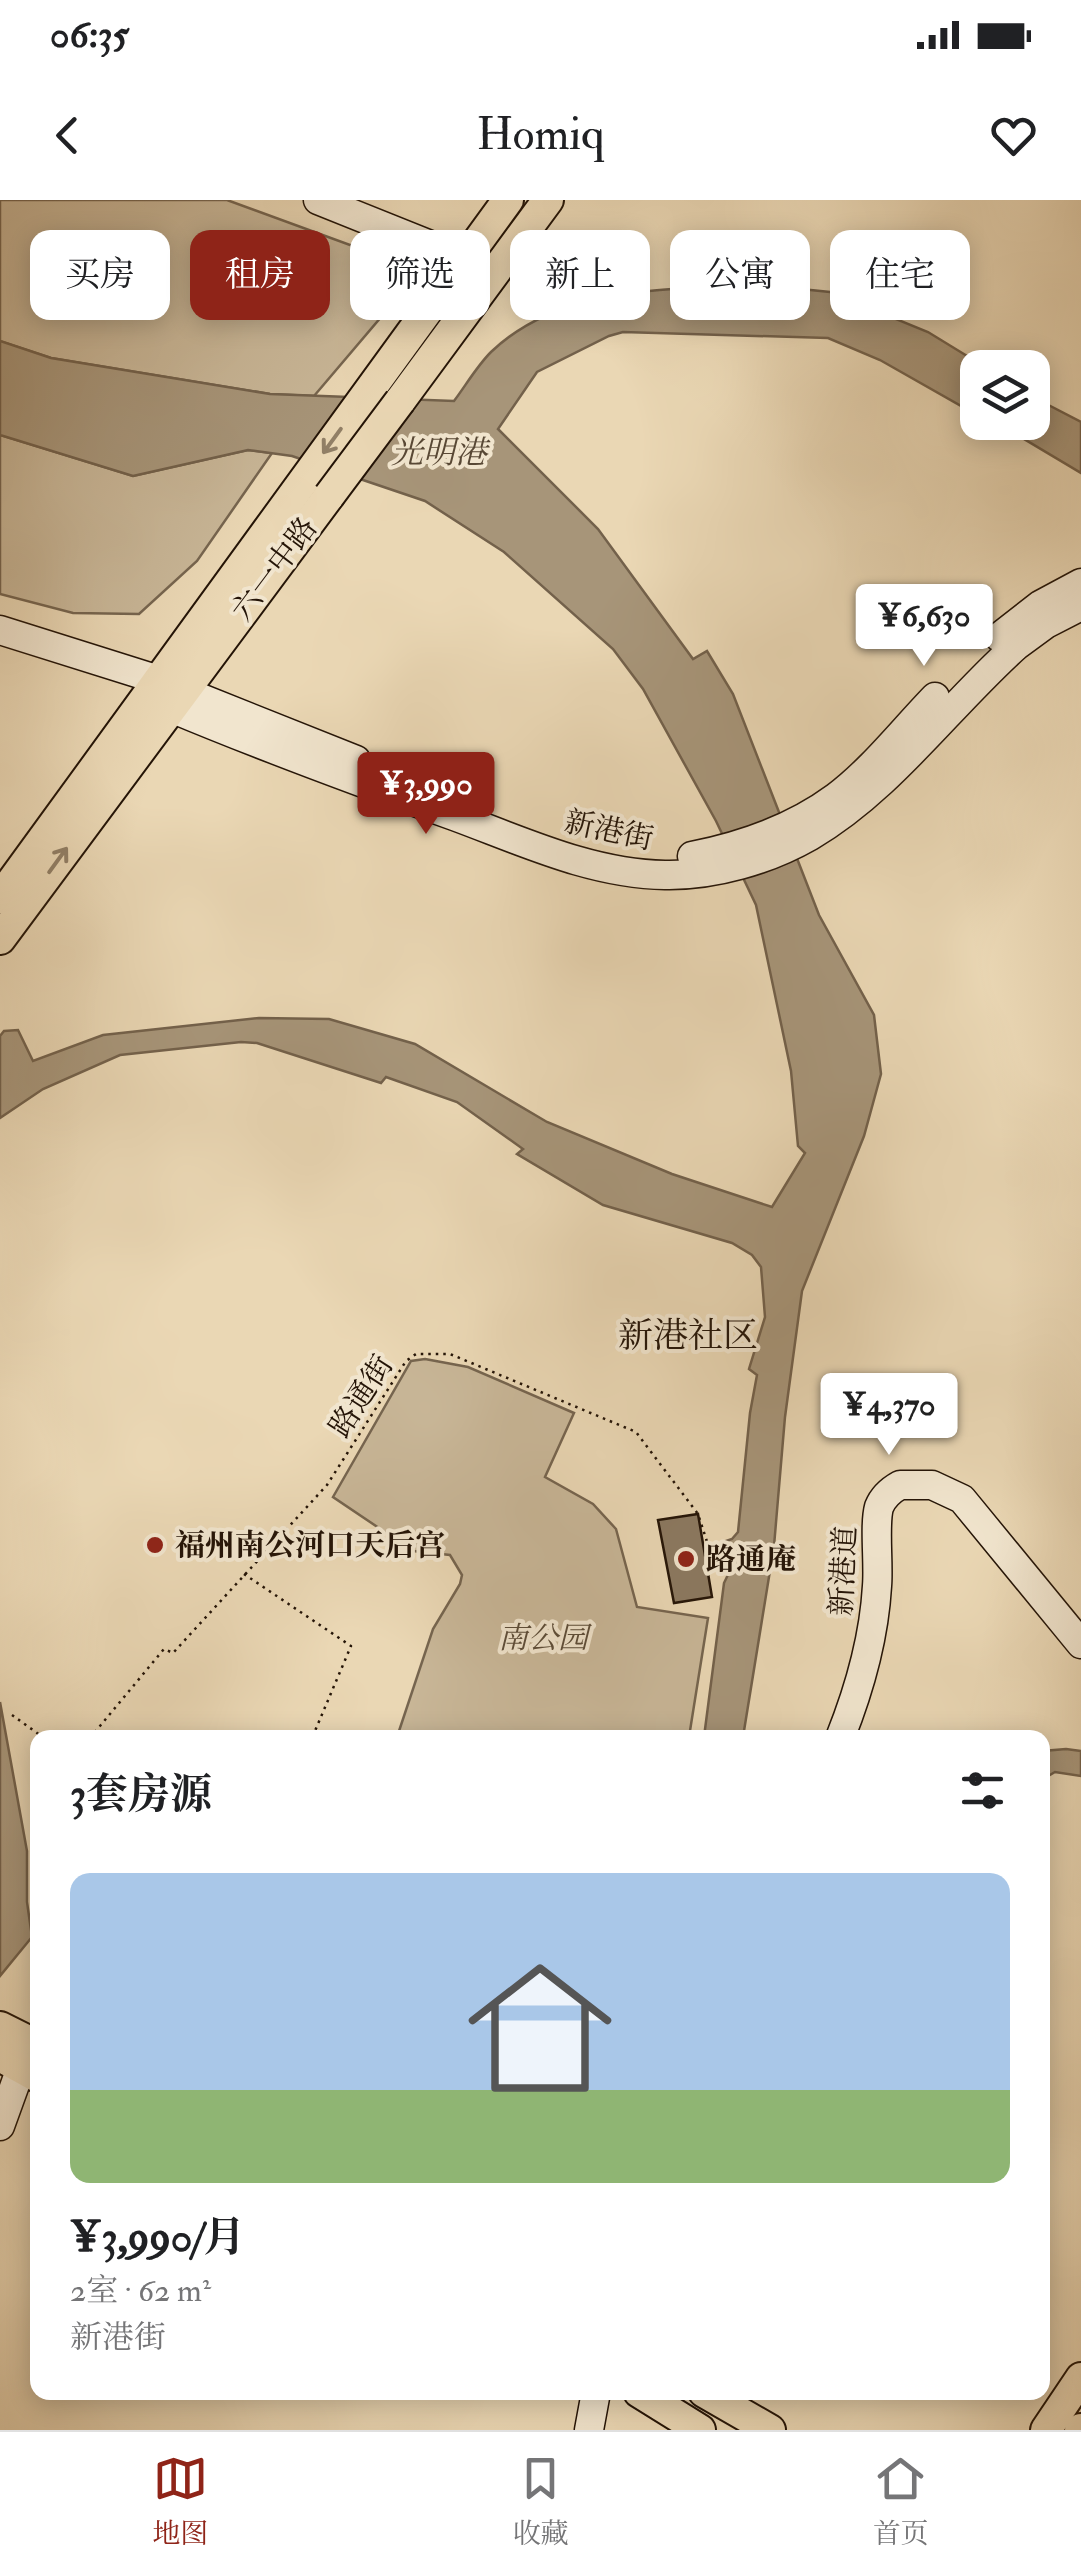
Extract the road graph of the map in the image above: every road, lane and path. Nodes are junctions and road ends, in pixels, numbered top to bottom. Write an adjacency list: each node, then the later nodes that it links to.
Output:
1 (318, 200): 4 (main road)
2 (508, 200): 5 (main road, 六一中路)
3 (548, 200): 11 (main road, 六一中路, bridge)
4 (394, 230)
5 (486, 230)
6 (420, 320): 11 (main road, 六一中路, one-way to 11)
7 (1081, 583): 12 (main road)
8 (1081, 606): 12 (main road)
9 (0, 630): 11 (main road)
10 (0, 649): 11 (main road)
11 (165, 694): 12 (main road, 新港街); 13 (main road, 六一中路); 14 (main road, 六一中路, one-way to 11)
12 (802, 829)
13 (0, 898)
14 (0, 939)
15 (711, 1554): 16 (path, 路通街)
16 (244, 1574): 20 (path, 路通街); 21 (path)
17 (1081, 1644): 22 (main road, 新港道)
18 (12, 1714): 19 (path)
19 (33, 1730)
20 (97, 1730)
21 (315, 1730)
22 (843, 1730)
23 (0, 2027): 24 (main road)
24 (24, 2062): 25 (main road)
25 (0, 2126)
26 (1081, 2378): 33 (main road)
27 (595, 2400): 30 (main road)
28 (652, 2400): 31 (main road)
29 (718, 2400): 32 (main road)
30 (589, 2430)
31 (700, 2430)
32 (770, 2430)
33 (1046, 2430)

